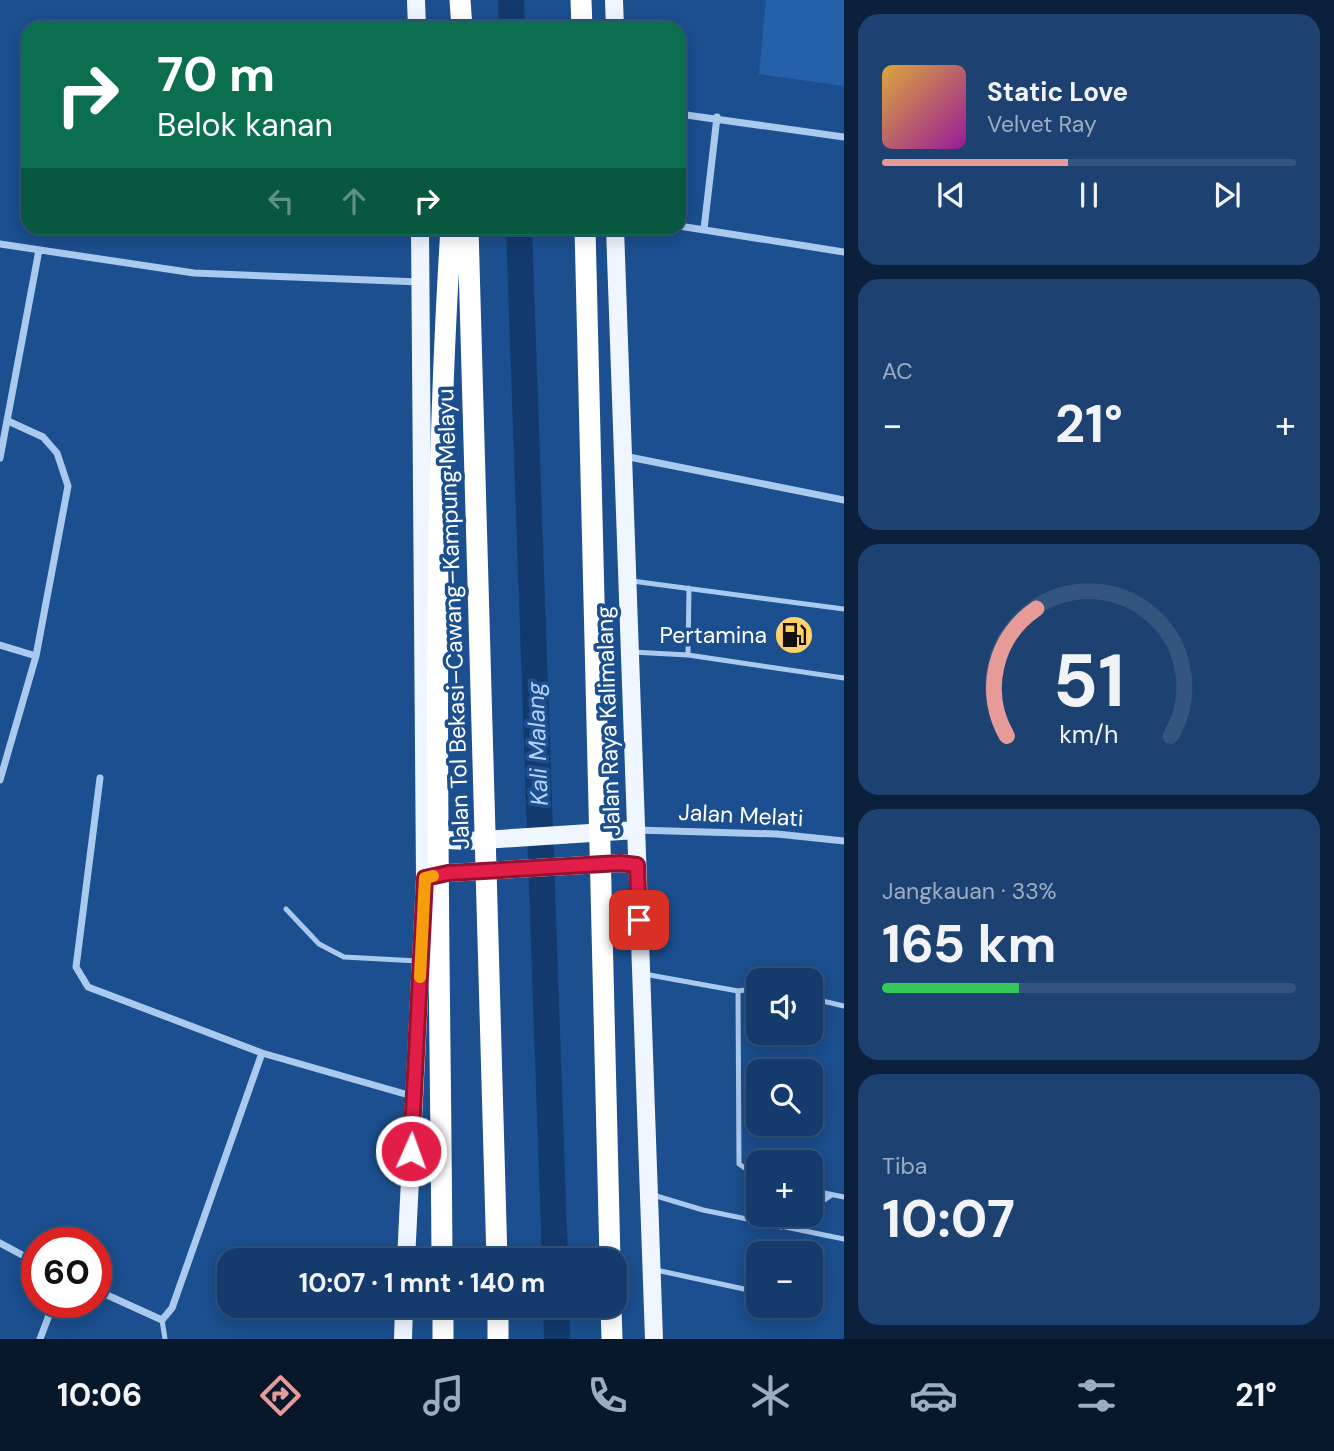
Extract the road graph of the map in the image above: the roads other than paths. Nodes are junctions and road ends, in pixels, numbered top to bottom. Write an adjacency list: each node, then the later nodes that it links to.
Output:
1 (416, 0): 5 (main road)
2 (460, 0): 6 (highway)
3 (581, 0): 7 (highway)
4 (614, 0): 8 (main road)
5 (417, 21)
6 (462, 21)
7 (582, 21)
8 (615, 21)
9 (686, 115): 10 (street)
10 (717, 117): 11 (street); 13 (street)
11 (844, 138)
12 (686, 227): 13 (street)
13 (705, 229): 21 (street)
14 (420, 235): 22 (main road)
15 (451, 235): 62 (highway, bridge)
16 (468, 235): 63 (highway, Jalan Tol Bekasi–Cawang–Kampung Melayu, bridge)
17 (585, 235): 64 (highway, bridge)
18 (615, 235): 24 (main road, Jalan Raya Kalimalang)
19 (0, 244): 20 (street)
20 (38, 250): 22 (street); 23 (street)
21 (844, 252)
22 (421, 282): 38 (main road)
23 (8, 422): 25 (street); 33 (street)
24 (624, 456): 26 (street); 27 (main road, Jalan Raya Kalimalang)
25 (0, 458)
26 (844, 500)
27 (628, 581): 28 (lane); 31 (main road, Jalan Raya Kalimalang)
28 (689, 588): 29 (lane); 32 (lane)
29 (844, 609)
30 (0, 645): 33 (street)
31 (630, 652): 32 (lane); 37 (main road, Jalan Raya Kalimalang)
32 (688, 655): 34 (lane)
33 (36, 656): 36 (street)
34 (844, 678)
35 (100, 778): 49 (street)
36 (0, 780)
37 (628, 831): 38 (main road, bridge); 39 (street, Jalan Melati); 40 (main road, Jalan Raya Kalimalang)
38 (424, 839): 41 (main road)
39 (844, 841)
40 (629, 864): 41 (main road, bridge); 44 (main road, Jalan Raya Kalimalang)
41 (425, 878): 43 (main road)
42 (286, 909): 43 (lane)
43 (421, 961): 50 (main road)
44 (641, 974): 46 (lane); 53 (main road, Jalan Raya Kalimalang)
45 (746, 990): 46 (lane)
46 (737, 991): 51 (lane)
47 (823, 1001): 48 (lane)
48 (844, 1006)
49 (262, 1053): 50 (street); 74 (street)
50 (413, 1097): 61 (main road)
51 (746, 1169)
52 (823, 1193): 54 (lane)
53 (650, 1195): 57 (lane); 66 (main road, Jalan Raya Kalimalang)
54 (832, 1195): 55 (lane); 56 (lane)
55 (844, 1198)
56 (823, 1201)
57 (746, 1219)
58 (780, 1227): 59 (lane)
59 (844, 1239)
60 (0, 1243): 65 (street)
61 (407, 1248)
62 (442, 1248)
63 (498, 1248)
64 (610, 1248)
65 (21, 1254)
66 (653, 1269): 67 (lane); 81 (main road, Jalan Raya Kalimalang)
67 (746, 1289)
68 (112, 1297): 74 (street)
69 (48, 1318): 75 (street)
70 (404, 1318): 77 (main road)
71 (443, 1318): 78 (highway)
72 (498, 1318): 79 (highway)
73 (611, 1318): 80 (highway)
74 (162, 1320): 76 (lane)
75 (40, 1339)
76 (164, 1339)
77 (403, 1339)
78 (443, 1339)
79 (498, 1339)
80 (612, 1339)
81 (654, 1339)

